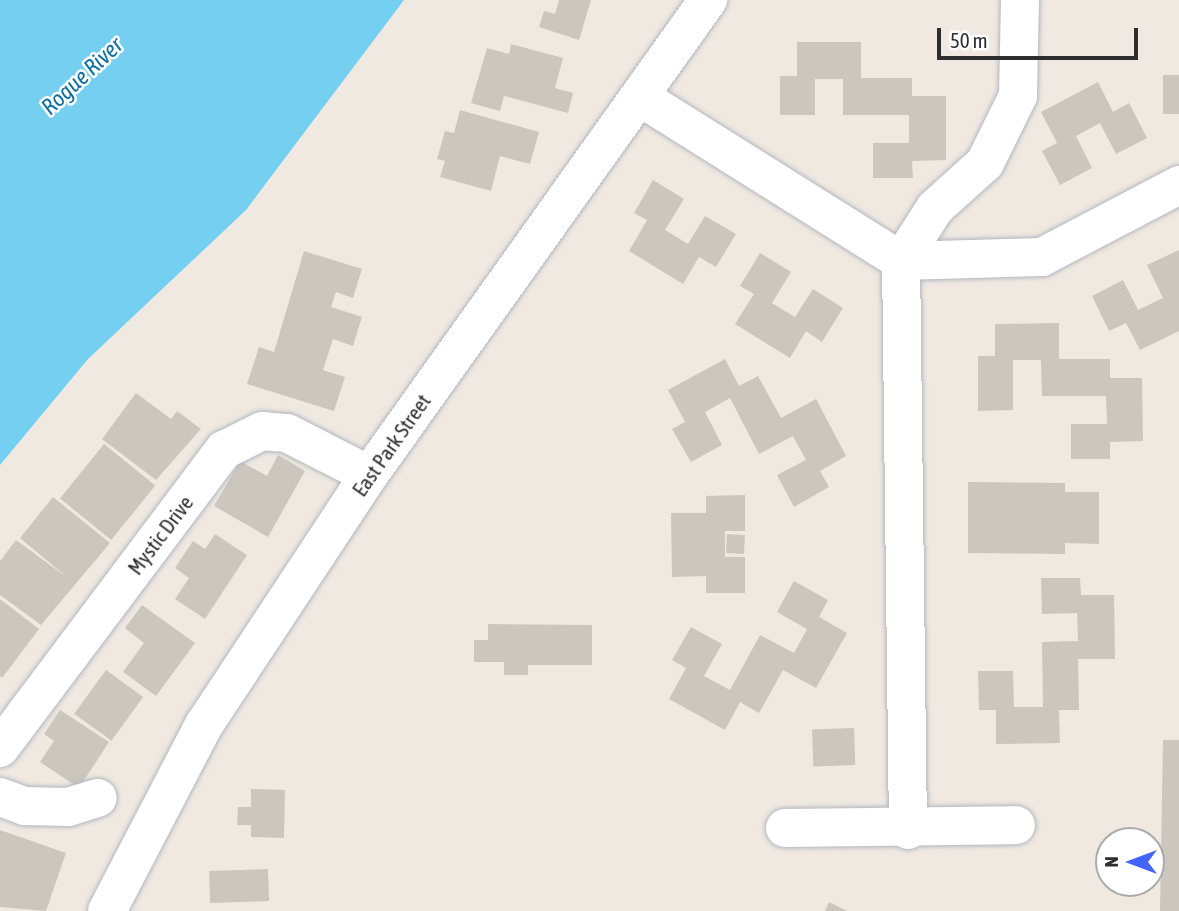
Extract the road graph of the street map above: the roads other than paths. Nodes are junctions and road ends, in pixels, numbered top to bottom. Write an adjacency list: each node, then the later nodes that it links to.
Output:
1 (708, 0): 3 (street, East Park Street)
2 (1020, 0): 5 (street)
3 (643, 99): 5 (street); 6 (street, East Park Street)
4 (1179, 185): 5 (street)
5 (901, 261): 12 (street)
6 (369, 475): 7 (street, Mystic Drive); 13 (street, East Park Street)
7 (0, 748)
8 (0, 797): 9 (street)
9 (98, 798)
10 (1016, 825): 12 (street)
11 (785, 828): 12 (street)
12 (908, 830)
13 (107, 911)

